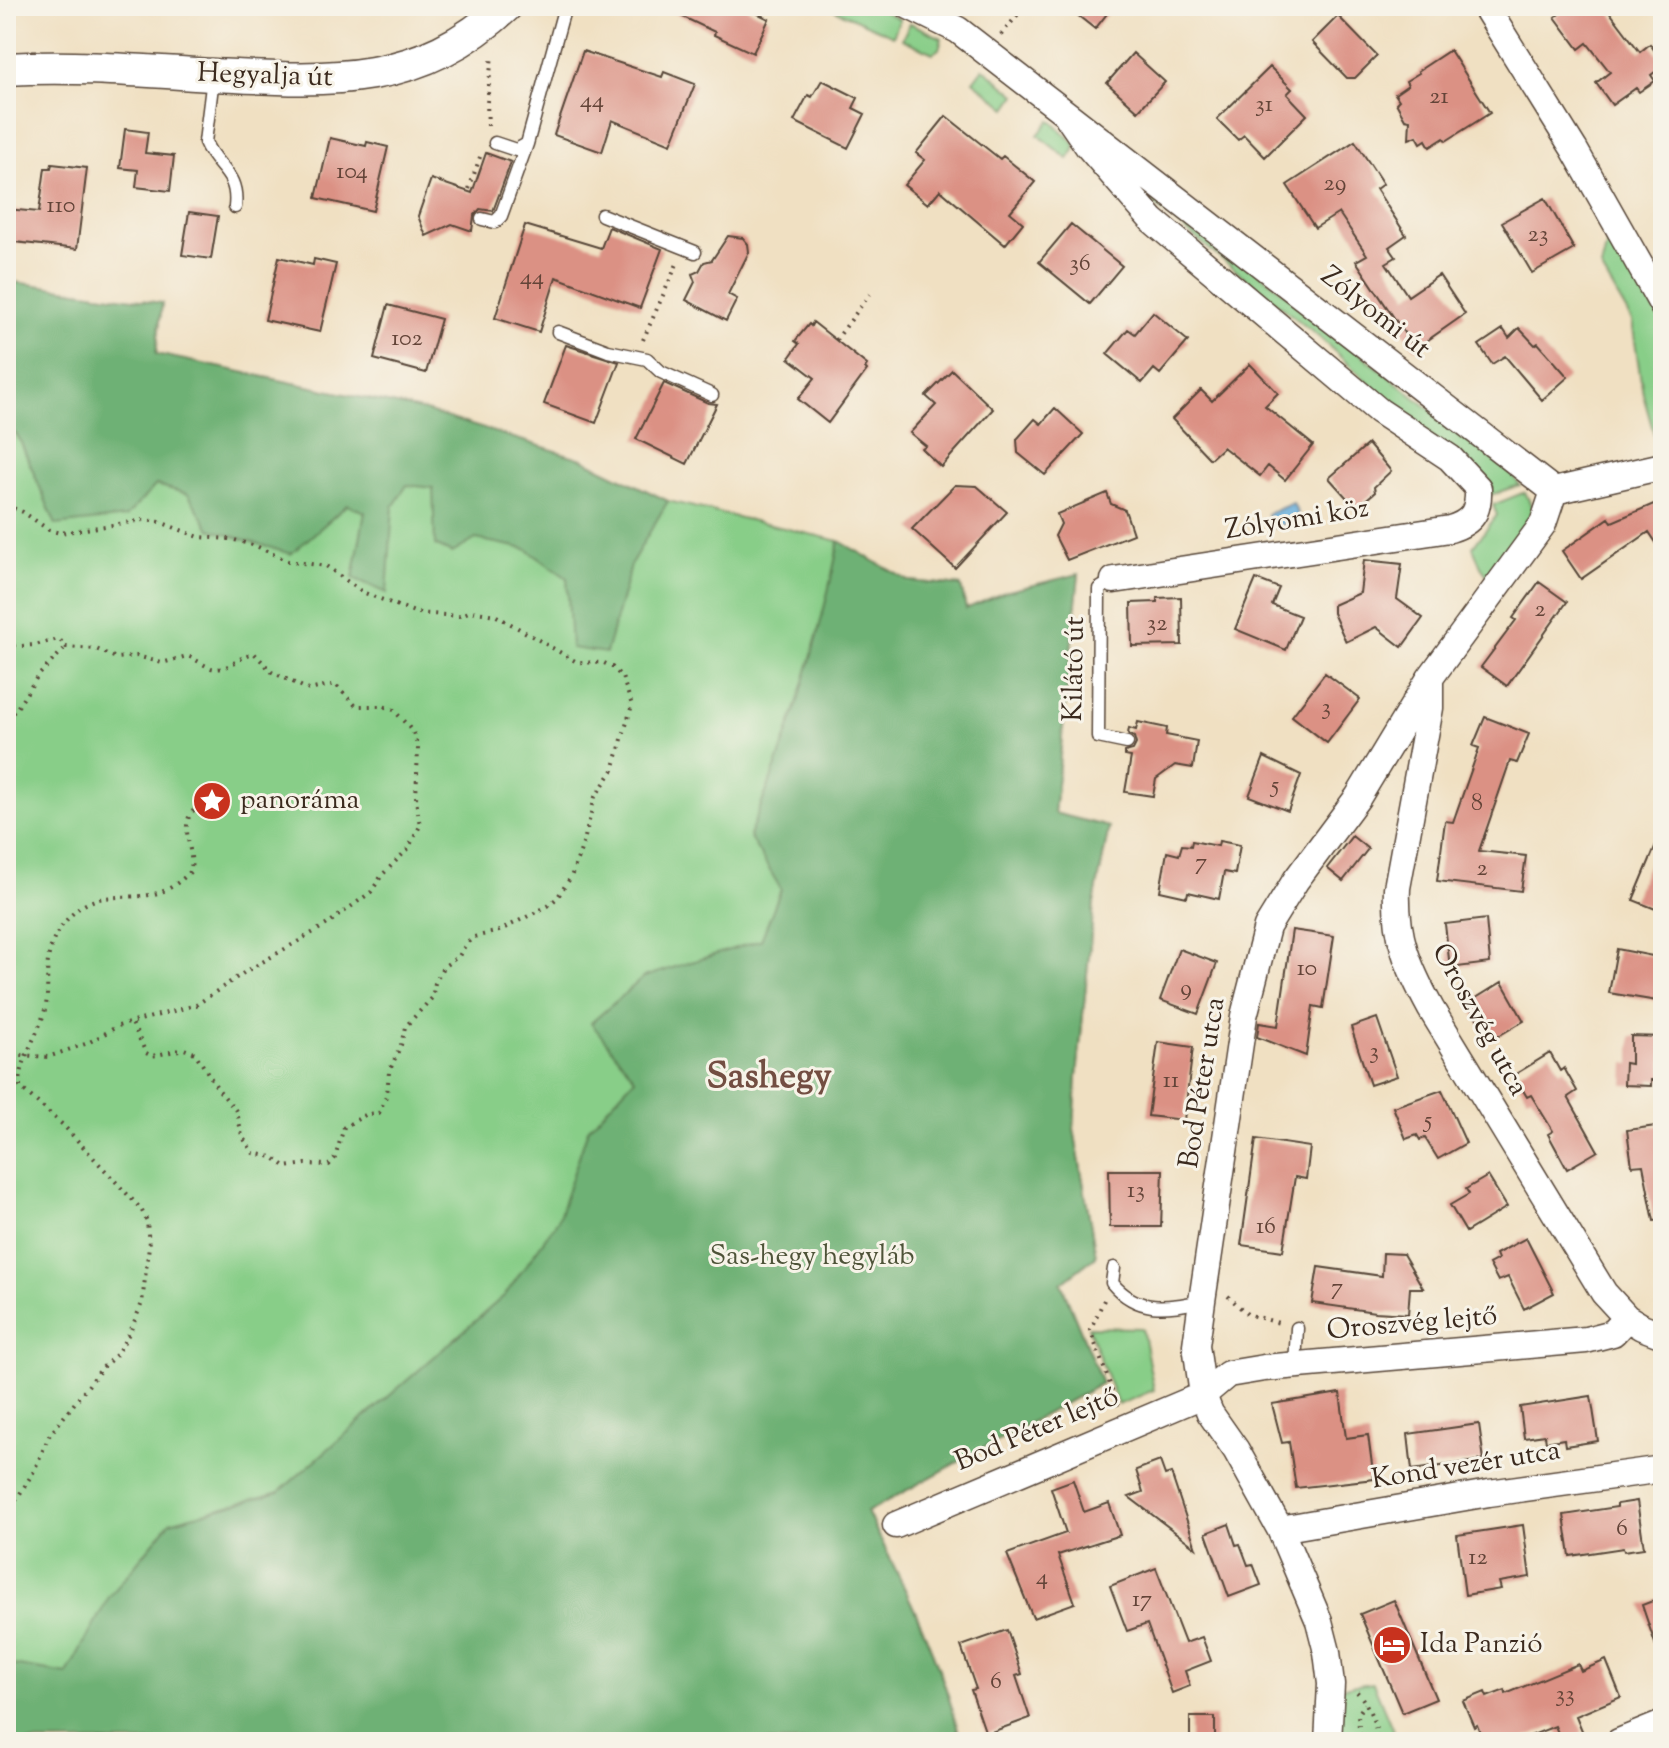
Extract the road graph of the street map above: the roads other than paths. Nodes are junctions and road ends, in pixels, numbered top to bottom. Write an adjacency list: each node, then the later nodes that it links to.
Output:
1 (565, 6): 9 (lane)
2 (909, 6): 7 (street, Zólyomi út)
3 (1485, 6): 14 (street)
4 (500, 11): 6 (street, Hegyalja út)
5 (6, 69): 6 (street, Hegyalja út)
6 (213, 75): 10 (lane)
7 (1068, 117): 18 (street, Zólyomi út); 19 (street, Zólyomi út)
8 (489, 141): 9 (lane)
9 (527, 144): 12 (lane)
10 (235, 207)
11 (602, 215): 13 (lane)
12 (482, 219)
13 (690, 250)
14 (1663, 306)
15 (558, 332): 16 (lane)
16 (712, 395)
17 (1663, 466): 19 (street)
18 (1463, 470): 20 (street, Zólyomi köz)
19 (1554, 491): 21 (street, Bod Péter utca)
20 (1114, 580): 22 (lane, Kilátó út)
21 (1430, 678): 24 (street, Bod Péter utca); 25 (street, Oroszvég utca)
22 (1127, 743)
23 (1114, 1268): 24 (lane)
24 (1202, 1301): 29 (street, Bod Péter utca)
25 (1627, 1318): 27 (street, Oroszvég utca); 28 (street, Oroszvég lejtő)
26 (1297, 1328): 28 (lane)
27 (1663, 1335)
28 (1295, 1366): 29 (street, Oroszvég lejtő)
29 (1203, 1395): 31 (street, Bod Péter lejtő); 32 (street, Bod Péter utca)
30 (1663, 1469): 32 (street, Kond vezér utca)
31 (896, 1525)
32 (1280, 1529): 34 (street, Bod Péter utca)
33 (1663, 1724): 35 (street)
34 (1328, 1742)
35 (1619, 1742)

